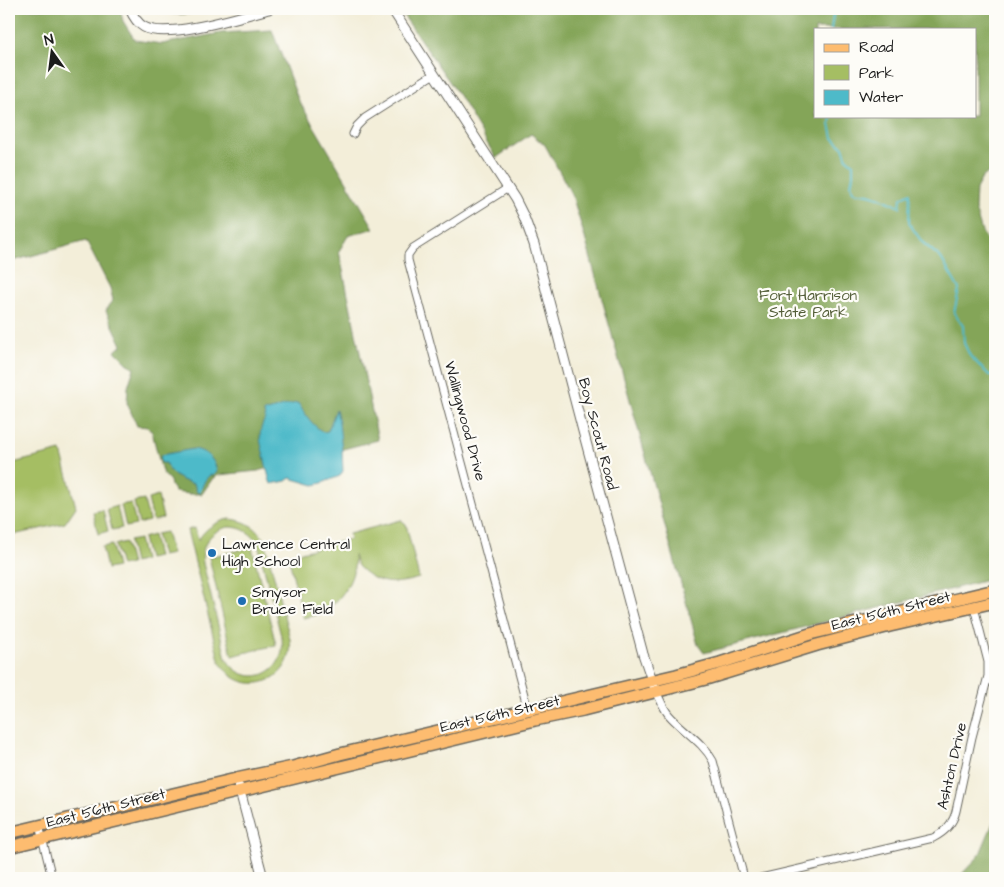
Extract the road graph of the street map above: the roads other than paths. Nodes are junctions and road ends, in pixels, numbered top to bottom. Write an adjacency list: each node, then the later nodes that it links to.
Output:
1 (130, 9): 2 (street)
2 (269, 9)
3 (392, 9): 4 (street, Boy Scout Road)
4 (434, 74): 5 (street); 6 (street, Boy Scout Road)
5 (353, 134)
6 (508, 188): 10 (street, Boy Scout Road); 11 (street, Wallingwood Drive)
7 (995, 590): 10 (main road, East 56th Street)
8 (995, 602): 9 (main road, East 56th Street)
9 (974, 607): 10 (main road, East 56th Street); 23 (street, Ashton Drive)
10 (653, 686): 11 (main road, East 56th Street); 13 (main road, East 56th Street); 22 (street, Boy Scout Road)
11 (528, 710): 12 (main road, East 56th Street)
12 (434, 732): 13 (street); 14 (main road, East 56th Street)
13 (437, 744): 15 (main road, East 56th Street)
14 (236, 779): 15 (street); 16 (main road, East 56th Street)
15 (240, 791): 18 (main road, East 56th Street); 21 (street)
16 (39, 825): 17 (main road, East 56th Street); 18 (street)
17 (9, 833)
18 (42, 839): 19 (main road, East 56th Street); 20 (street)
19 (9, 847)
20 (52, 878)
21 (263, 878)
22 (744, 878)
23 (761, 878)

